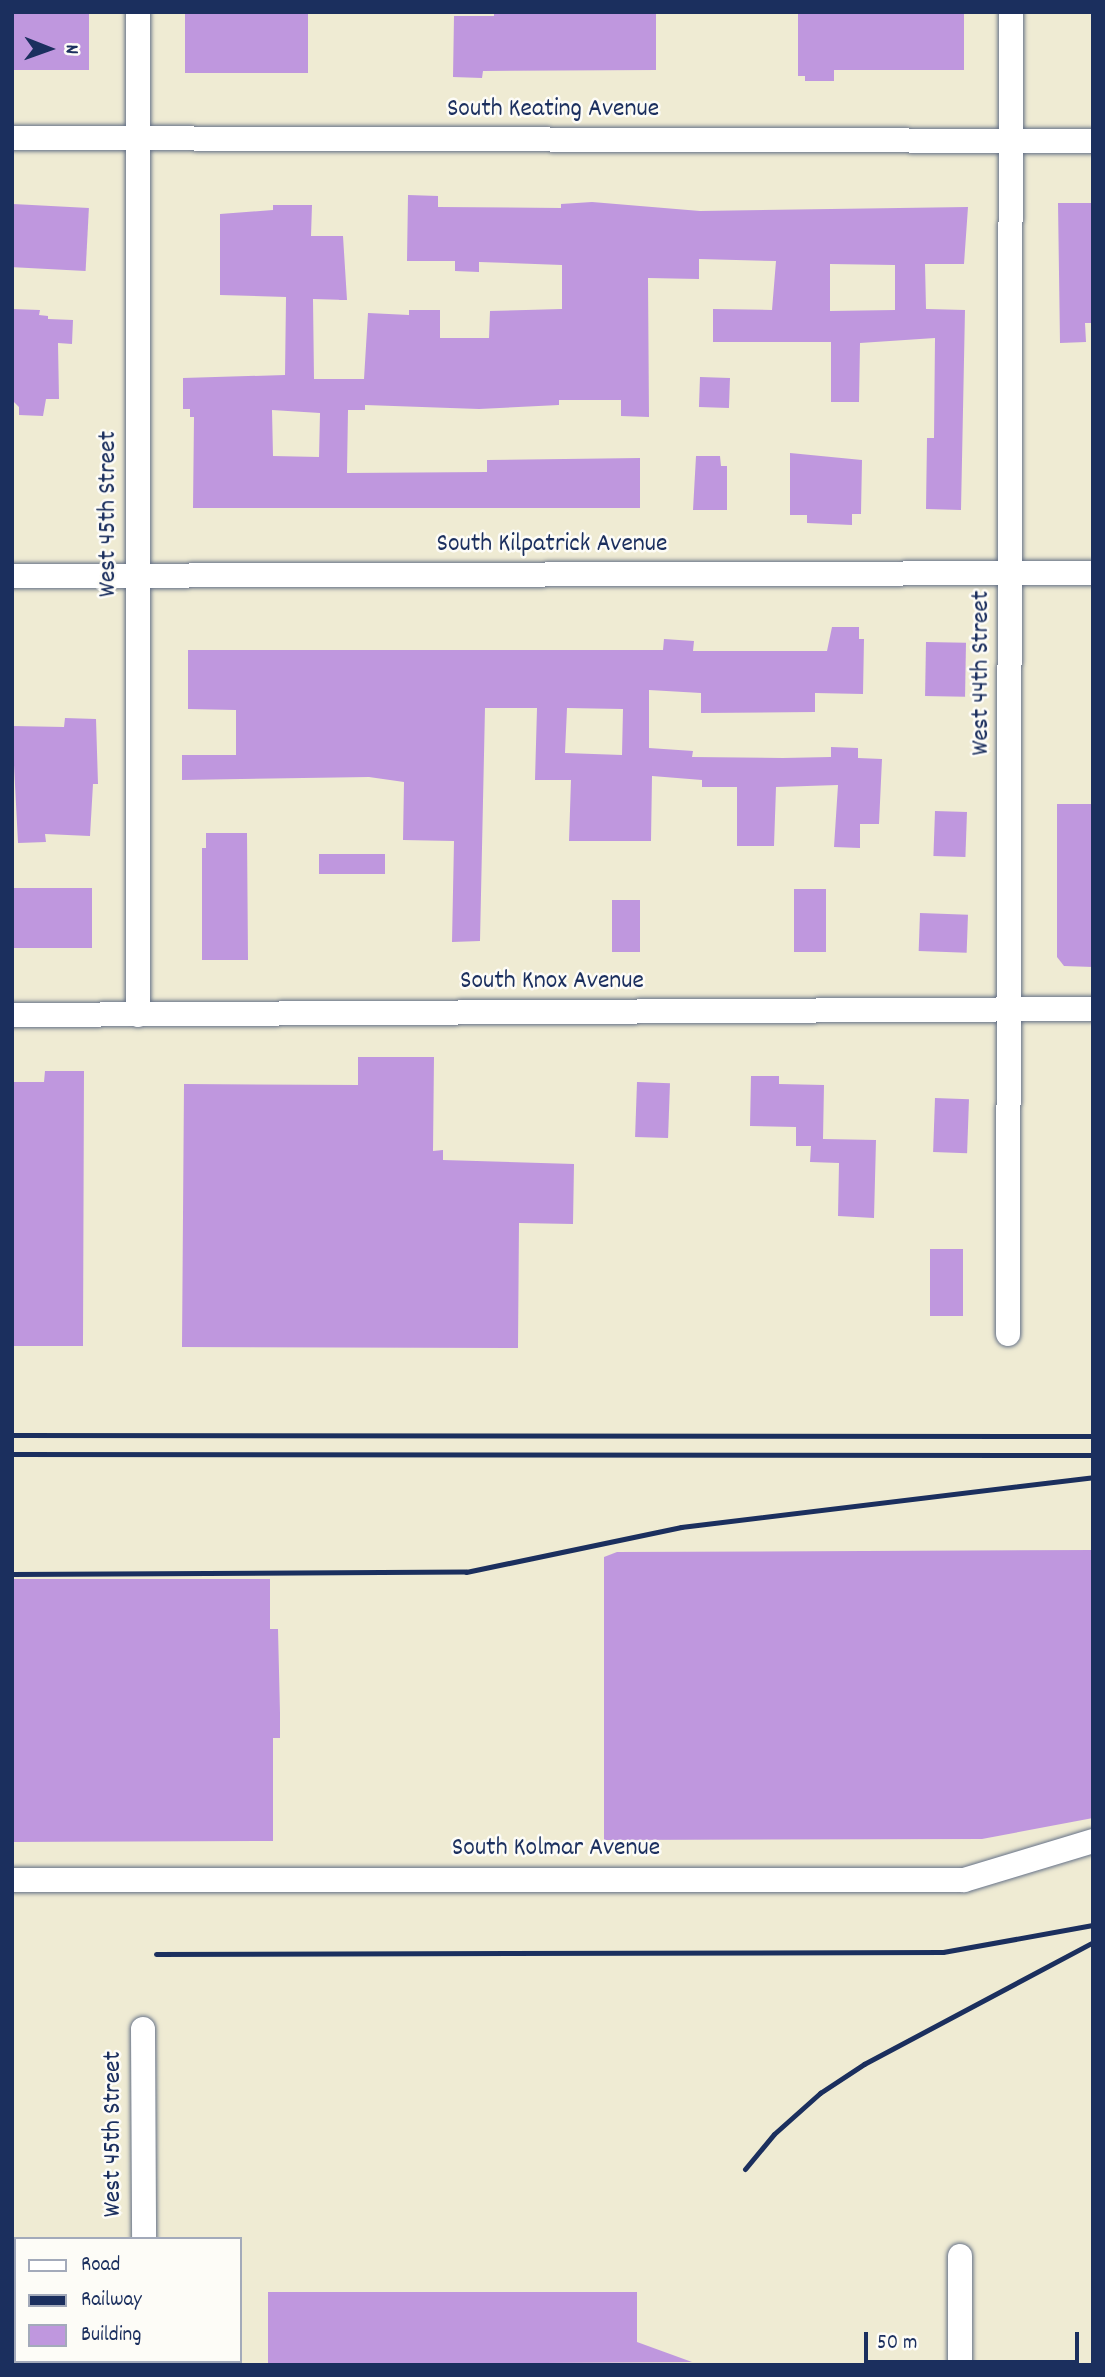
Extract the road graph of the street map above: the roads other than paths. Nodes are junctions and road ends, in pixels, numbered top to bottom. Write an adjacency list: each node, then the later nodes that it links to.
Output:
1 (138, 12): 4 (street, West 45th Street)
2 (1011, 12): 5 (street, West 44th Street)
3 (12, 138): 4 (street, South Keating Avenue)
4 (139, 138): 5 (street, South Keating Avenue); 10 (street, West 45th Street)
5 (1012, 141): 6 (street, South Keating Avenue); 8 (street, West 44th Street)
6 (1093, 141)
7 (1093, 573): 8 (street, South Kilpatrick Avenue)
8 (1012, 574): 10 (street, South Kilpatrick Avenue); 11 (street, West 44th Street)
9 (12, 576): 10 (street, South Kilpatrick Avenue)
10 (139, 576): 14 (street, West 45th Street)
11 (1011, 1008): 12 (street, South Knox Avenue); 14 (street, South Knox Avenue); 15 (street, West 44th Street)
12 (1093, 1009)
13 (12, 1015): 14 (street, South Knox Avenue)
14 (138, 1015)
15 (1008, 1334)
16 (1093, 1841): 17 (street, South Kolmar Avenue)
17 (12, 1880)
18 (143, 2029): 19 (street, West 45th Street)
19 (144, 2237)
20 (960, 2256): 21 (street)
21 (960, 2365)

